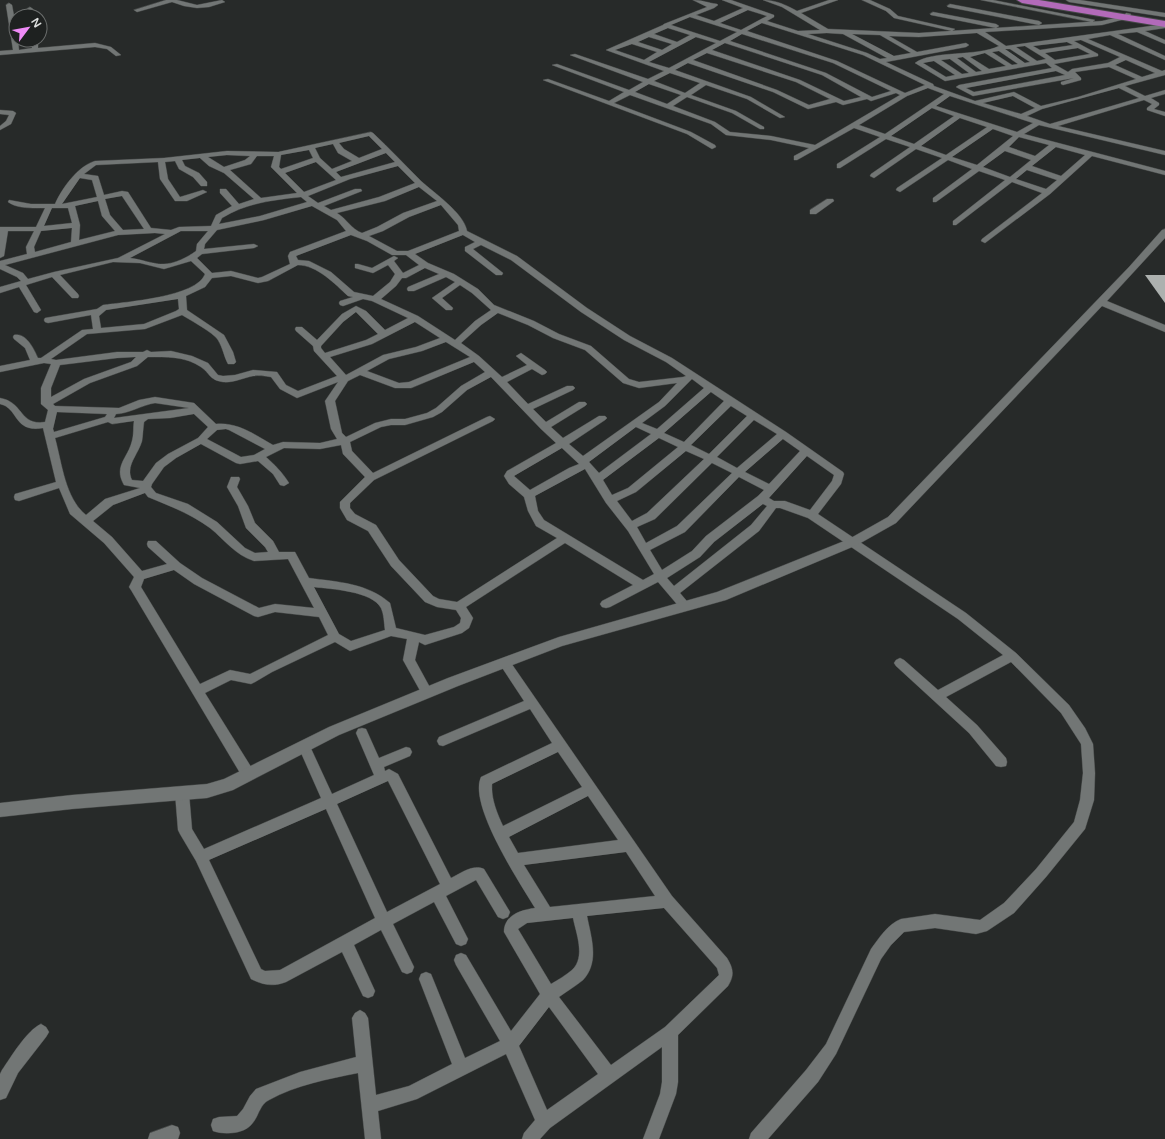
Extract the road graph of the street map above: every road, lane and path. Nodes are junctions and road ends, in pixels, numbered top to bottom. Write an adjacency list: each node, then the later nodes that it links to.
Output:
1 (202, 0): 13 (street)
2 (696, 0): 15 (street)
3 (725, 0): 15 (street); 16 (street)
4 (766, 0): 19 (street)
5 (834, 0): 19 (street)
6 (865, 0): 41 (street)
7 (984, 0): 11 (street)
8 (1041, 0): 22 (highway)
9 (1069, 0): 23 (street)
10 (222, 2): 13 (street)
11 (1019, 3): 18 (street); 22 (highway); 24 (street)
12 (9, 4): 61 (street)
13 (188, 5): 17 (street)
14 (950, 6): 24 (street)
15 (712, 7): 21 (street)
16 (747, 8): 27 (street); 28 (street)
17 (137, 10)
18 (1036, 10): 25 (street); 29 (street)
19 (796, 12): 36 (street)
20 (933, 14): 34 (street)
21 (690, 15): 28 (street); 31 (street)
22 (1127, 15): 26 (highway); 29 (street); 30 (highway)
23 (1165, 15)
24 (1012, 18): 25 (street); 34 (street)
25 (1027, 20): 32 (street)
26 (1165, 20)
27 (762, 21): 39 (street); 42 (street)
28 (715, 22): 39 (street)
29 (1106, 22): 32 (street)
30 (1165, 25): 35 (street)
31 (668, 26): 45 (street); 47 (street)
32 (1056, 26): 34 (street); 48 (street)
33 (886, 27): 46 (street)
34 (1008, 29): 38 (street); 54 (street)
35 (1138, 29): 44 (street); 52 (street)
36 (827, 30): 37 (street); 42 (street)
37 (842, 31): 40 (street); 72 (street)
38 (978, 31): 41 (street); 57 (street)
39 (743, 32): 51 (street); 99 (street)
40 (880, 32): 46 (street); 66 (street)
41 (966, 32): 43 (street)
42 (798, 33): 76 (street)
43 (947, 33): 46 (street); 55 (street)
44 (1109, 33): 48 (street); 73 (street)
45 (647, 34): 50 (street); 53 (street)
46 (918, 34)
47 (695, 35): 51 (street); 53 (street)
48 (1079, 38): 49 (street); 71 (street)
49 (1068, 40): 54 (street); 56 (street)
50 (632, 42): 62 (street); 77 (street)
51 (723, 42): 59 (street); 107 (street)
52 (1165, 42)
53 (677, 44): 62 (street)
54 (1029, 44): 57 (street); 64 (street)
55 (966, 45): 63 (street); 66 (street)
56 (1079, 46): 64 (street); 83 (street)
57 (1004, 47): 60 (street); 78 (street); 79 (street)
58 (35, 50): 61 (street); 67 (street)
59 (707, 51): 75 (street); 110 (street)
60 (986, 51): 63 (street); 82 (street)
61 (16, 52): 65 (street)
62 (662, 52): 77 (street)
63 (978, 52): 69 (street)
64 (1039, 52): 78 (street)
65 (0, 53)
66 (915, 53): 72 (street)
67 (118, 55)
68 (573, 55): 93 (street)
69 (963, 55): 70 (street); 86 (street)
70 (950, 56): 74 (street); 87 (street)
71 (1126, 57): 80 (street); 88 (street)
72 (893, 58): 76 (street)
73 (1165, 58)
74 (936, 59): 89 (street); 90 (street)
75 (689, 61): 85 (street); 105 (street)
76 (879, 61): 96 (street)
77 (644, 62): 85 (street)
78 (1036, 63): 79 (street)
79 (1024, 65): 82 (street)
80 (1110, 65): 91 (street); 104 (street)
81 (555, 66): 100 (street)
82 (1012, 67): 86 (street)
83 (1057, 69): 98 (street); 98 (street)
84 (1104, 70): 94 (street)
85 (669, 71): 93 (street); 95 (street)
86 (987, 71): 87 (street)
87 (974, 73): 89 (street)
88 (1164, 73): 91 (street)
89 (960, 76): 90 (street)
90 (945, 79): 98 (street)
91 (1142, 79): 94 (street)
92 (546, 80): 112 (street)
93 (650, 82): 100 (street); 102 (street)
94 (1131, 83): 97 (street)
95 (704, 84): 102 (street); 109 (street)
96 (928, 86): 103 (street); 106 (street)
97 (1120, 86): 108 (street); 116 (street)
98 (958, 87)
99 (897, 91): 106 (street); 107 (street)
100 (630, 92): 112 (street); 114 (street)
101 (1165, 92): 108 (street)
102 (687, 94): 114 (street); 127 (street)
103 (949, 94): 111 (street); 115 (street)
104 (1014, 94): 111 (street); 116 (street)
105 (784, 95): 109 (street); 110 (street)
106 (905, 95): 123 (street)
107 (868, 97): 110 (street)
108 (1145, 98): 113 (street); 124 (street)
109 (764, 100): 121 (street)
110 (836, 100)
111 (976, 102): 120 (street)
112 (609, 103): 135 (street)
113 (1161, 103): 118 (street)
114 (668, 106): 133 (street)
115 (931, 106): 119 (street); 129 (street)
116 (1040, 108): 120 (street)
117 (0, 112): 126 (street)
118 (1165, 114)
119 (958, 116): 125 (street); 134 (street)
120 (1021, 116): 122 (street)
121 (782, 117)
122 (1038, 122): 124 (street); 128 (street)
123 (853, 125): 129 (street); 133 (street)
124 (1050, 126): 138 (street)
125 (991, 127): 128 (street); 145 (street)
126 (0, 128)
127 (762, 128)
128 (1018, 135): 131 (street); 136 (street)
129 (885, 136): 134 (street); 151 (street)
130 (334, 141): 132 (street); 137 (street); 149 (street)
131 (1054, 145): 141 (street); 146 (street)
132 (311, 147): 140 (street); 148 (street)
133 (816, 147): 144 (street)
134 (915, 147): 145 (street); 159 (street)
135 (712, 148)
136 (1004, 148): 146 (street); 153 (street)
137 (387, 150): 149 (street); 150 (street)
138 (1164, 152)
139 (255, 154): 140 (street); 142 (street); 154 (street)
140 (278, 154): 155 (street)
141 (1090, 154): 157 (street); 160 (street)
142 (202, 156): 143 (street); 154 (street)
143 (178, 158): 147 (street); 163 (street)
144 (797, 158)
145 (947, 158): 153 (street); 165 (street)
146 (1036, 159): 152 (street)
147 (161, 160): 158 (street); 168 (street)
148 (317, 160): 155 (street); 156 (street)
149 (358, 161): 156 (street)
150 (400, 163): 161 (street); 164 (street)
151 (840, 166)
152 (1026, 167): 160 (street); 162 (street)
153 (977, 168): 162 (street); 173 (street)
154 (224, 169): 172 (street)
155 (280, 172): 170 (street)
156 (330, 172): 161 (street)
157 (1165, 173)
158 (80, 176): 171 (street); 179 (street)
159 (874, 176)
160 (1062, 178): 169 (street)
161 (340, 180): 170 (street)
162 (1010, 180): 169 (street); 183 (street)
163 (204, 184)
164 (420, 184): 176 (street); 181 (street)
165 (900, 190)
166 (223, 191): 180 (street)
167 (358, 191): 177 (street)
168 (203, 192)
169 (1047, 192): 195 (street)
170 (303, 195): 172 (street); 177 (street)
171 (101, 199): 178 (street); 188 (street); 192 (street)
172 (259, 200): 180 (street)
173 (936, 200)
174 (830, 201): 182 (street)
175 (12, 202): 179 (street)
176 (442, 202): 190 (street); 194 (street)
177 (316, 204): 181 (street); 185 (street)
178 (71, 206): 179 (street); 184 (street)
179 (53, 207): 187 (street)
180 (238, 208): 185 (street)
181 (331, 212): 189 (street)
182 (813, 212)
183 (956, 223)
184 (76, 225): 187 (street); 197 (street)
185 (214, 228): 193 (street); 199 (street)
186 (2, 229): 187 (street); 202 (street)
187 (39, 229): 201 (street)
188 (152, 231): 192 (street); 193 (street)
189 (351, 232): 194 (street); 206 (street)
190 (463, 232): 196 (street); 200 (street)
191 (1165, 232): 223 (street)
192 (121, 233): 197 (street)
193 (171, 233): 204 (street)
194 (362, 236): 200 (street)
195 (985, 241)
196 (481, 242): 210 (street); 254 (street)
197 (75, 244): 201 (street)
198 (254, 246): 199 (street)
199 (200, 252): 203 (street)
200 (404, 254): 205 (street); 208 (street)
201 (31, 255): 207 (street)
202 (0, 256)
203 (192, 258): 204 (street); 213 (street)
204 (119, 260): 211 (street)
205 (389, 261): 209 (street); 222 (street)
206 (294, 262): 213 (street); 221 (street)
207 (0, 265): 216 (street)
208 (425, 265): 212 (street); 214 (street)
209 (358, 266)
210 (499, 273)
211 (54, 274): 216 (street); 220 (street)
212 (445, 274): 215 (street); 217 (street)
213 (209, 276): 219 (street)
214 (403, 276)
215 (460, 282): 225 (street); 228 (street)
216 (23, 283): 218 (street); 226 (street)
217 (411, 289)
218 (0, 290)
219 (182, 295): 229 (street); 230 (street)
220 (75, 296)
221 (361, 297): 222 (street); 224 (street)
222 (375, 299): 227 (street); 231 (street)
223 (1100, 302): 235 (street); 304 (street)
224 (343, 303)
225 (448, 308)
226 (37, 310)
227 (356, 310): 236 (street); 240 (street)
228 (497, 310): 239 (street); 254 (street)
229 (98, 311): 232 (street); 233 (street)
230 (182, 312): 233 (street); 247 (street)
231 (416, 318): 236 (street); 238 (street)
232 (48, 320)
233 (97, 329): 245 (street)
234 (299, 329): 240 (street)
235 (1165, 329)
236 (384, 335): 242 (street)
237 (17, 337): 246 (street)
238 (447, 338): 239 (street); 251 (street)
239 (456, 344): 244 (street)
240 (317, 345): 242 (street)
241 (147, 353): 248 (street); 255 (street); 262 (street)
242 (324, 356): 255 (street)
243 (521, 356): 249 (street)
244 (476, 358): 251 (street); 252 (street)
245 (44, 360): 246 (street); 248 (street)
246 (35, 362): 250 (street)
247 (231, 362)
248 (56, 363): 262 (street)
249 (533, 365): 253 (street); 256 (street)
250 (0, 369)
251 (361, 372): 255 (street)
252 (492, 372): 256 (street); 279 (street)
253 (542, 372)
254 (688, 378): 258 (street); 271 (street)
255 (345, 379): 279 (street)
256 (501, 381): 263 (street)
257 (570, 388): 263 (street)
258 (710, 388): 260 (street); 275 (street)
259 (0, 400): 272 (street)
260 (730, 401): 266 (street); 281 (street)
261 (582, 404): 274 (street)
262 (50, 407): 264 (street); 272 (street)
263 (526, 408): 274 (street)
264 (113, 410): 265 (street); 277 (street)
265 (197, 410): 267 (street); 273 (street)
266 (753, 415): 276 (street); 285 (street)
267 (143, 417): 270 (street); 293 (street)
268 (602, 418): 280 (street)
269 (490, 419): 288 (street)
270 (112, 422)
271 (635, 423): 275 (street); 286 (street)
272 (49, 424): 277 (street)
273 (214, 427): 278 (street); 282 (street)
274 (544, 427): 280 (street)
275 (659, 434): 281 (street); 290 (street)
276 (783, 434): 283 (street); 287 (street)
277 (51, 436): 292 (street)
278 (201, 440): 284 (street); 293 (street)
279 (345, 441): 282 (street); 288 (street)
280 (562, 443): 286 (street); 295 (street)
281 (685, 446): 285 (street); 298 (street)
282 (272, 449): 284 (street)
283 (806, 450): 294 (street); 300 (street)
284 (259, 457): 291 (street)
285 (710, 458): 287 (street); 302 (street)
286 (585, 463): 290 (street); 295 (street)
287 (738, 472): 294 (street); 306 (street)
288 (371, 477): 315 (street)
289 (235, 479): 307 (street)
290 (598, 479): 298 (street)
291 (284, 482)
292 (62, 484): 296 (street); 301 (street)
293 (147, 487): 301 (street); 307 (street)
294 (770, 489): 297 (street)
295 (529, 495): 303 (street)
296 (19, 497)
297 (762, 499): 299 (street); 310 (street)
298 (610, 500): 302 (street)
299 (773, 506): 300 (street); 313 (street)
300 (812, 515): 304 (street)
301 (86, 521): 309 (street)
302 (630, 526): 306 (street)
303 (564, 539): 312 (street); 315 (street)
304 (853, 542): 316 (street); 321 (street)
305 (152, 544): 308 (street)
306 (644, 549): 310 (street)
307 (276, 556): 311 (street)
308 (176, 566): 309 (street); 317 (street)
309 (140, 576): 324 (street)
310 (660, 576): 312 (street); 313 (street)
311 (305, 582): 317 (street); 318 (street)
312 (642, 585): 314 (street)
313 (673, 593): 316 (street)
314 (606, 604)
315 (459, 606): 319 (street)
316 (685, 606): 322 (street)
317 (321, 613): 320 (street)
318 (391, 632): 319 (street); 320 (street)
319 (414, 636): 325 (street)
320 (335, 637): 324 (street)
321 (1012, 656): 326 (street); 374 (street)
322 (505, 663): 325 (street); 327 (street)
323 (900, 663): 326 (street)
324 (197, 691): 335 (street)
325 (427, 693): 331 (street)
326 (937, 696): 333 (street)
327 (531, 703): 329 (street); 330 (street)
328 (362, 733): 334 (street)
329 (443, 741)
330 (560, 745): 337 (street); 341 (street)
331 (304, 746): 335 (street); 339 (street)
332 (406, 752): 334 (street)
333 (1001, 762)
334 (376, 765): 336 (street)
335 (248, 774): 338 (street)
336 (382, 778): 339 (street); 345 (street)
337 (590, 788): 341 (street); 342 (street)
338 (182, 793): 340 (street); 343 (street)
339 (330, 800): 343 (street); 350 (street)
340 (0, 810)
341 (500, 834): 344 (street)
342 (629, 845): 344 (street); 346 (street)
343 (202, 857): 352 (street)
344 (516, 860): 349 (street)
345 (442, 890): 348 (street); 350 (street); 351 (street)
346 (667, 901): 347 (street); 360 (street)
347 (579, 910): 349 (street); 357 (street)
348 (503, 912)
349 (546, 914): 357 (street)
350 (384, 921): 352 (street); 354 (street)
351 (461, 939)
352 (345, 942): 356 (street)
353 (461, 960): 361 (street)
354 (407, 967)
355 (426, 979): 363 (street)
356 (368, 991)
357 (549, 995): 361 (street); 364 (street)
358 (360, 1018): 362 (street)
359 (41, 1032): 365 (street)
360 (670, 1032): 364 (street); 373 (street)
361 (510, 1044): 363 (street); 367 (street)
362 (366, 1063): 366 (street); 368 (street)
363 (462, 1068): 366 (street)
364 (610, 1076): 367 (street)
365 (0, 1092)
366 (370, 1105): 371 (street)
367 (544, 1122): 372 (street)
368 (219, 1126)
369 (172, 1133): 370 (street)
370 (156, 1139)
371 (373, 1139)
372 (530, 1139)
373 (651, 1139)
374 (756, 1139)

